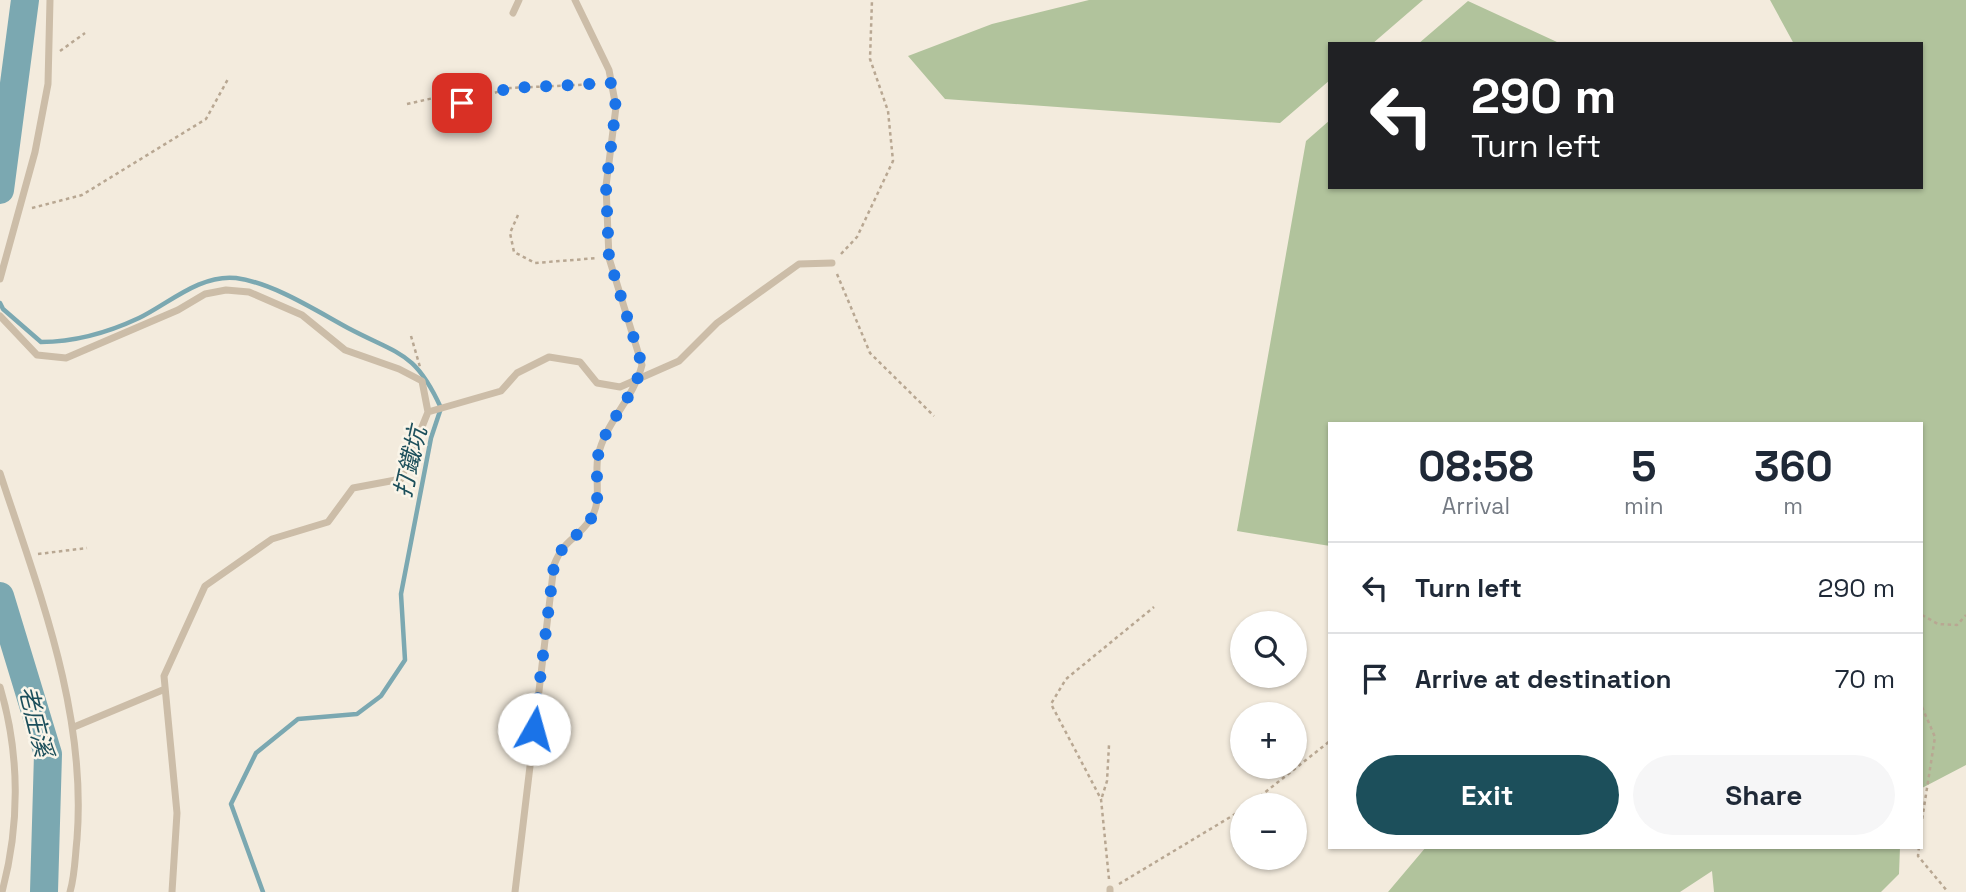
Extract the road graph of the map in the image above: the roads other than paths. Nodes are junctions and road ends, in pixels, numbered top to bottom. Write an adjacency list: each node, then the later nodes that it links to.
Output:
1 (50, 0): 6 (lane)
2 (520, 0): 4 (lane)
3 (575, 0): 8 (lane)
4 (513, 13)
5 (832, 263): 8 (lane)
6 (0, 279)
7 (0, 316): 9 (lane)
8 (638, 382): 9 (lane); 17 (lane)
9 (428, 412): 12 (lane)
10 (0, 473): 13 (lane)
11 (0, 687): 14 (lane)
12 (165, 689): 13 (lane); 16 (lane)
13 (74, 727): 15 (lane)
14 (2, 892)
15 (70, 892)
16 (172, 892)
17 (515, 892)

